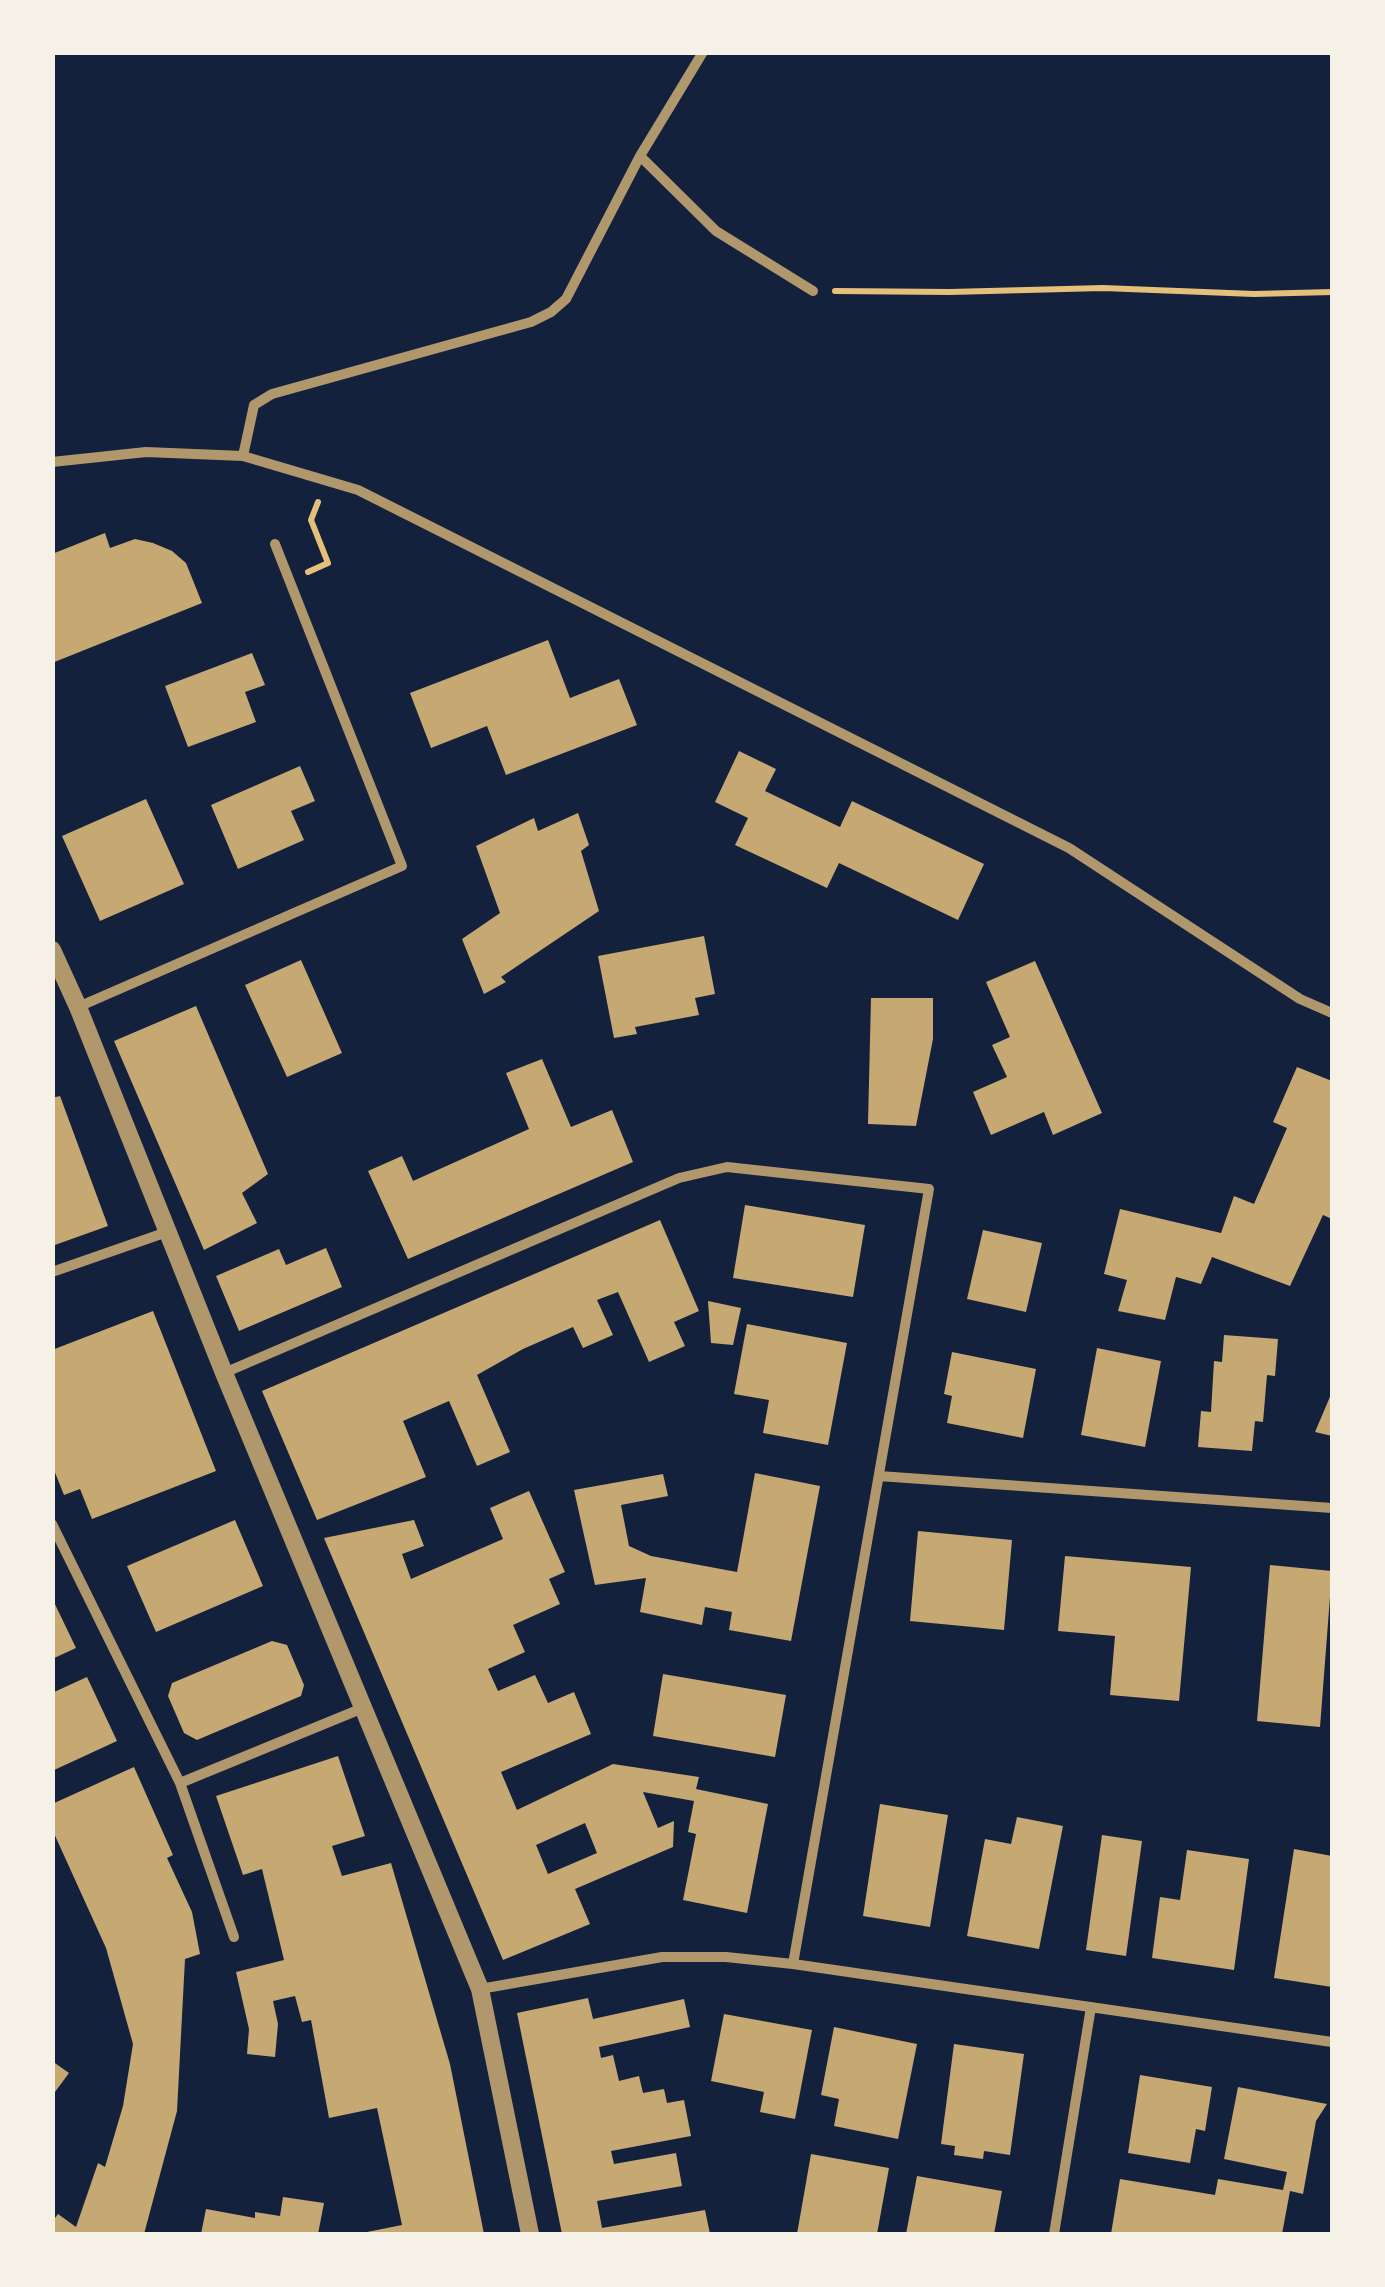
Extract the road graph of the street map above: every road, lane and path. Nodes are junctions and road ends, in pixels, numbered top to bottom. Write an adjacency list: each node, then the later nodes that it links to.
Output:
1 (703, 52): 2 (street)
2 (640, 156): 3 (street); 5 (street)
3 (814, 291): 4 (path)
4 (1332, 292)
5 (243, 456): 6 (street); 7 (street)
6 (54, 462)
7 (326, 480): 9 (path); 12 (street)
8 (275, 544): 9 (street)
9 (288, 580): 11 (street)
10 (52, 950): 11 (street)
11 (78, 1007): 13 (street)
12 (1332, 1012)
13 (168, 1232): 14 (street); 15 (street)
14 (52, 1272)
15 (224, 1373): 16 (street); 19 (street)
16 (878, 1476): 17 (street); 22 (street)
17 (1332, 1508)
18 (52, 1524): 20 (street)
19 (363, 1708): 20 (street); 23 (street)
20 (180, 1783): 21 (street)
21 (234, 1937)
22 (793, 1964): 23 (street); 24 (street)
23 (480, 1989): 26 (street)
24 (1091, 2006): 25 (street); 27 (street)
25 (1332, 2042)
26 (530, 2234)
27 (1054, 2234)

